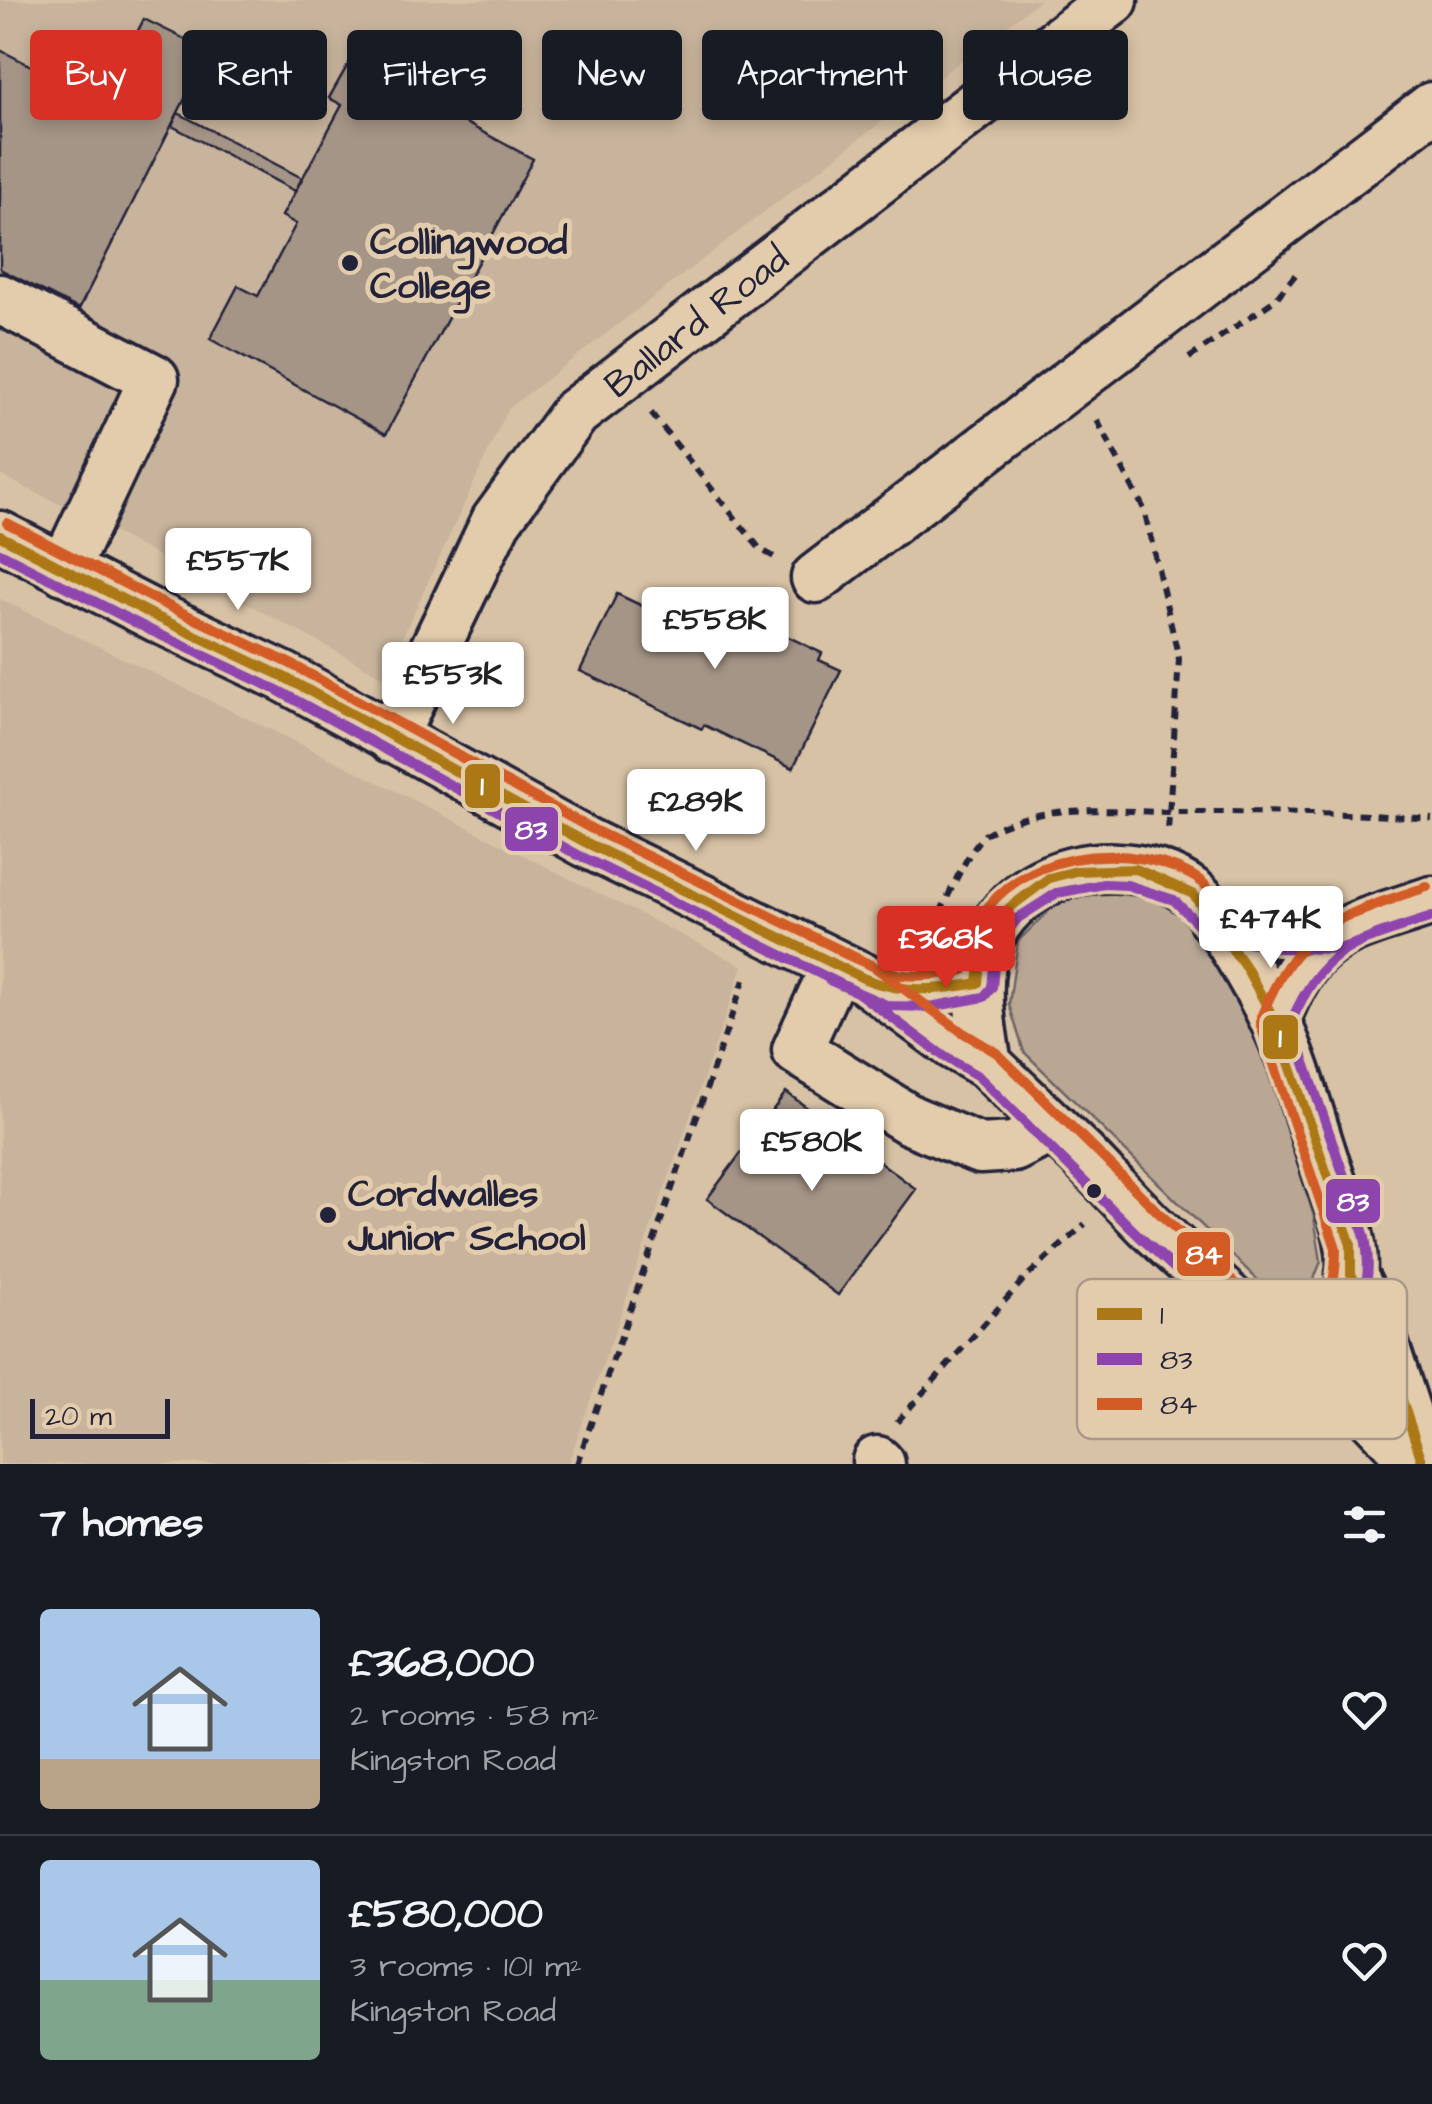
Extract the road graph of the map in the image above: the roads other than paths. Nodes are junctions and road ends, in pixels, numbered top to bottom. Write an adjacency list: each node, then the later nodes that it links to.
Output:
1 (1113, 0): 7 (street, Ballard Road)
2 (1432, 107): 6 (street)
3 (0, 299): 5 (street)
4 (0, 536): 5 (street)
5 (64, 570): 7 (street)
6 (816, 578)
7 (392, 738): 11 (street)
8 (1432, 901): 10 (street)
9 (1214, 920): 10 (street); 12 (street); 13 (street)
10 (1337, 934): 13 (street)
11 (850, 973): 12 (street); 14 (street); 15 (street)
12 (978, 983): 14 (street)
13 (1276, 1020): 16 (street)
14 (988, 1064): 15 (street)
15 (1053, 1127): 17 (street)
16 (1351, 1274): 18 (street); 19 (street)
17 (1209, 1279)
18 (1350, 1279)
19 (1354, 1279)
20 (1407, 1415): 23 (street)
21 (1394, 1439): 22 (street)
22 (1414, 1464)
23 (1423, 1464)

